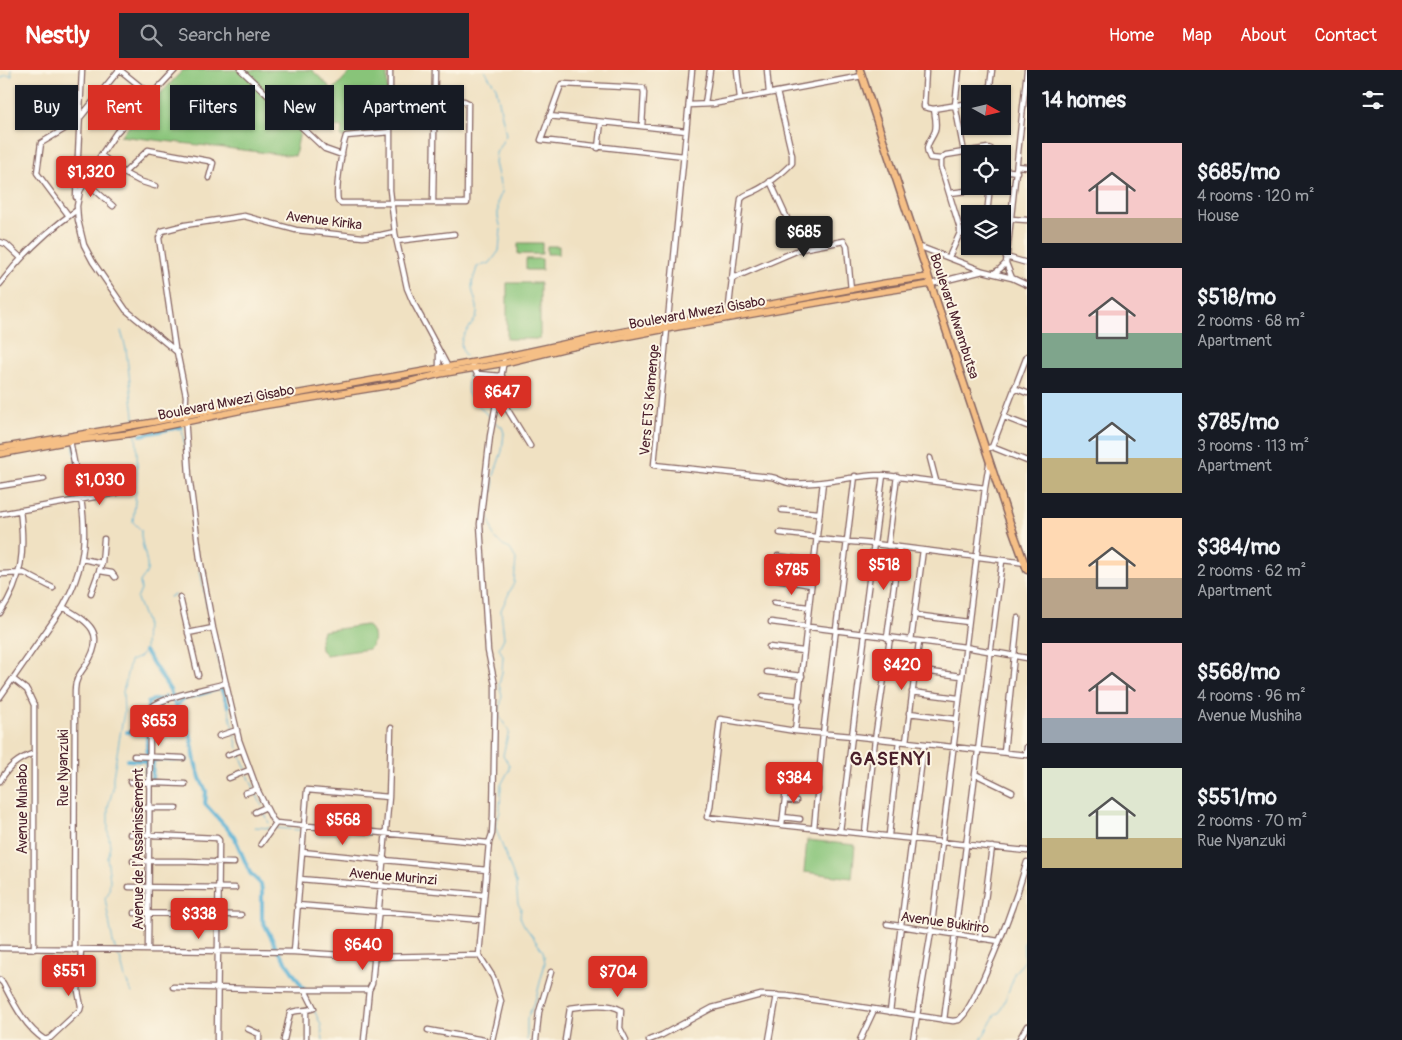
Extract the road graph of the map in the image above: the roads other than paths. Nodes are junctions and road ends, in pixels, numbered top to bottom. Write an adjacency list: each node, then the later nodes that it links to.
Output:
1 (82, 70): 32 (street)
2 (120, 70): 16 (street); 32 (street)
3 (175, 70): 20 (street)
4 (240, 70): 43 (street)
5 (390, 70): 17 (street)
6 (435, 70): 18 (street)
7 (692, 70): 27 (street)
8 (710, 70): 25 (street)
9 (737, 70): 23 (street)
10 (767, 70): 22 (street)
11 (926, 70): 29 (street)
12 (959, 70): 28 (street)
13 (992, 70): 19 (street)
14 (1027, 70): 31 (street)
15 (861, 73): 21 (street); 71 (highway, Boulevard Mwambutsa)
16 (139, 85)
17 (390, 85)
18 (434, 85)
19 (990, 85)
20 (160, 86)
21 (777, 92): 22 (street); 54 (street)
22 (769, 93): 23 (street)
23 (740, 98): 25 (street)
24 (464, 102): 59 (street)
25 (705, 104): 27 (street)
26 (961, 104): 28 (street)
27 (689, 105): 37 (street)
28 (956, 105): 29 (street); 39 (street)
29 (934, 109): 45 (street)
30 (549, 116): 33 (street); 34 (street); 40 (street)
31 (1025, 116): 46 (street)
32 (79, 120): 51 (street); 63 (street)
33 (601, 122): 34 (street); 40 (street)
34 (642, 126): 37 (street)
35 (119, 130): 42 (street)
36 (434, 130): 59 (street)
37 (686, 131): 44 (street)
38 (390, 132): 43 (street); 58 (street)
39 (963, 145)
40 (598, 148): 44 (street)
41 (961, 153): 45 (street)
42 (100, 155): 50 (street); 53 (street)
43 (342, 155): 58 (street)
44 (684, 156): 89 (street)
45 (941, 159): 57 (street)
46 (1017, 166): 47 (street); 49 (street)
47 (1027, 167)
48 (1011, 171): 49 (street)
49 (1016, 172): 64 (street)
50 (124, 173): 52 (street); 55 (street)
51 (76, 178): 53 (street); 60 (street)
52 (209, 178)
53 (85, 181): 60 (street); 61 (street)
54 (770, 181): 72 (street); 82 (street)
55 (155, 186)
56 (961, 191): 57 (street)
57 (950, 193): 67 (street)
58 (391, 202): 59 (street); 66 (street)
59 (433, 202)
60 (77, 203): 62 (street)
61 (113, 206)
62 (77, 210): 63 (street); 90 (street)
63 (69, 216): 75 (street)
64 (1011, 219): 65 (street)
65 (1027, 220)
66 (395, 232): 69 (street); 90 (street, Avenue Kirika)
67 (960, 233): 73 (street)
68 (454, 234): 69 (street)
69 (397, 241): 91 (street)
70 (0, 242): 75 (street)
71 (918, 246): 73 (street); 80 (highway, Boulevard Mwambutsa)
72 (801, 249): 82 (street); 86 (street)
73 (949, 257): 78 (street)
74 (1006, 257): 76 (street); 77 (street)
75 (21, 258): 83 (street)
76 (1006, 263): 79 (street); 81 (street)
77 (1027, 263)
78 (984, 271): 79 (street); 84 (street)
79 (993, 273): 81 (street)
80 (928, 277): 84 (highway, Boulevard Mwambutsa); 86 (main road, Boulevard Mwezi Gisabo)
81 (1012, 278): 85 (street)
82 (731, 279): 88 (street)
83 (0, 284)
84 (930, 284): 87 (main road, Boulevard Mwezi Gisabo); 110 (highway, Boulevard Mwambutsa)
85 (1027, 285)
86 (852, 290): 87 (main road, Boulevard Mwezi Gisabo)
87 (786, 305): 88 (main road, Boulevard Mwezi Gisabo)
88 (728, 316): 89 (main road, Boulevard Mwezi Gisabo)
89 (667, 326): 93 (main road, Boulevard Mwezi Gisabo); 120 (street, Vers ETS Kamenge)
90 (175, 349): 102 (street)
91 (439, 351): 95 (street); 96 (street)
92 (1027, 358): 98 (street)
93 (504, 360): 94 (main road, Boulevard Mwezi Gisabo); 97 (street)
94 (471, 366): 95 (main road, Boulevard Mwezi Gisabo); 97 (street)
95 (449, 369): 96 (main road, Boulevard Mwezi Gisabo)
96 (439, 371): 102 (main road, Boulevard Mwezi Gisabo)
97 (502, 376): 100 (street)
98 (1014, 388): 99 (street); 101 (street)
99 (1027, 393)
100 (498, 394): 107 (street); 249 (street)
101 (1004, 417): 104 (street); 110 (street)
102 (185, 419): 103 (main road, Boulevard Mwezi Gisabo); 163 (street)
103 (146, 426): 105 (main road, Boulevard Mwezi Gisabo); 105 (main road, Boulevard Mwezi Gisabo)
104 (1027, 426)
105 (120, 431): 106 (main road, Boulevard Mwezi Gisabo)
106 (69, 439): 109 (main road, Boulevard Mwezi Gisabo); 124 (street)
107 (530, 446)
108 (0, 448): 109 (main road, Boulevard Mwezi Gisabo)
109 (12, 449): 111 (main road, Boulevard Mwezi Gisabo)
110 (989, 449): 113 (street); 114 (highway, Boulevard Mwambutsa)
111 (0, 454)
112 (930, 458): 119 (street)
113 (1027, 461)
114 (990, 462): 122 (street); 143 (highway, Boulevard Mwambutsa)
115 (883, 474): 116 (street); 117 (street); 133 (street)
116 (855, 476): 120 (street); 132 (street)
117 (897, 476): 119 (street); 134 (street)
118 (44, 479): 121 (street)
119 (936, 481): 122 (street)
120 (823, 482): 127 (street)
121 (0, 486)
122 (985, 488): 138 (street)
123 (117, 493): 124 (street)
124 (80, 500): 125 (street); 139 (street)
125 (20, 510): 128 (street); 146 (street)
126 (782, 510): 127 (street)
127 (819, 513): 130 (street)
128 (0, 514)
129 (780, 533): 130 (street)
130 (816, 538): 132 (street); 140 (street)
131 (104, 539): 142 (street)
132 (848, 541): 133 (street); 164 (street)
133 (875, 544): 134 (street); 166 (street)
134 (888, 546): 135 (street)
135 (899, 547): 136 (street); 167 (street)
136 (923, 550): 138 (street); 158 (street)
137 (778, 556): 140 (street)
138 (977, 557): 141 (street); 161 (street)
139 (82, 559): 142 (street); 155 (street)
140 (813, 561): 150 (street)
141 (1002, 561): 143 (street); 173 (street)
142 (102, 563): 145 (street)
143 (1026, 563): 144 (highway, Boulevard Mwambutsa)
144 (1027, 570)
145 (100, 571): 148 (street); 152 (street)
146 (20, 573): 147 (street); 151 (street); 157 (street)
147 (0, 574)
148 (115, 576)
149 (776, 579): 150 (street)
150 (811, 584): 156 (street)
151 (53, 588)
152 (91, 593)
153 (180, 597): 165 (street)
154 (774, 603): 156 (street)
155 (63, 606): 181 (street); 285 (street, Rue Nyanzuki)
156 (808, 607): 162 (street)
157 (0, 613)
158 (915, 615): 161 (street); 168 (street)
159 (1018, 618): 174 (street)
160 (772, 622): 162 (street)
161 (968, 622): 171 (street)
162 (806, 627): 164 (street); 172 (street)
163 (213, 628): 165 (street); 182 (street)
164 (837, 631): 166 (street); 196 (street)
165 (188, 633): 178 (street)
166 (864, 634): 167 (street); 198 (street)
167 (889, 638): 168 (street); 199 (street)
168 (912, 641): 169 (street)
169 (919, 642): 171 (street); 176 (street)
170 (769, 647): 172 (street)
171 (965, 648): 173 (street); 180 (street)
172 (804, 651): 179 (street)
173 (990, 651): 174 (street); 206 (street)
174 (1015, 657): 175 (street); 207 (street)
175 (1027, 658)
176 (915, 670): 180 (street); 183 (street)
177 (767, 672): 179 (street)
178 (198, 675)
179 (802, 676): 187 (street)
180 (961, 676): 186 (street)
181 (13, 679): 185 (street); 208 (street, Avenue Muhabo)
182 (226, 683): 192 (street, Avenue de l'Assainissement); 193 (street)
183 (912, 692): 186 (street); 188 (street)
184 (763, 696): 187 (street)
185 (0, 697)
186 (958, 698): 189 (street)
187 (800, 700): 194 (street)
188 (909, 713): 189 (street); 201 (street)
189 (956, 719): 203 (street)
190 (391, 728): 227 (street)
191 (133, 730): 192 (street)
192 (150, 730): 195 (street); 212 (street, Avenue de l'Assainissement)
193 (237, 730): 197 (street); 205 (street)
194 (795, 730): 196 (street); 239 (street)
195 (169, 732)
196 (823, 734): 198 (street); 240 (street)
197 (219, 736)
198 (852, 736): 199 (street); 241 (street)
199 (875, 739): 200 (street); 242 (street)
200 (899, 742): 201 (street); 246 (street)
201 (906, 742): 202 (street)
202 (924, 744): 203 (street); 247 (street)
203 (953, 747): 206 (street); 248 (street)
204 (1027, 747): 210 (street)
205 (242, 750): 209 (street); 214 (street)
206 (978, 750): 207 (street); 215 (street)
207 (1004, 752): 210 (street)
208 (34, 753): 217 (street); 283 (street, Avenue Muhabo)
209 (228, 755)
210 (1026, 755)
211 (134, 756): 212 (street)
212 (150, 757): 213 (street); 220 (street, Avenue de l'Assainissement)
213 (182, 758)
214 (249, 770): 216 (street); 222 (street)
215 (975, 774): 225 (street); 251 (street)
216 (229, 778)
217 (0, 781)
218 (787, 781): 223 (street)
219 (130, 782): 220 (street)
220 (149, 783): 221 (street); 231 (street, Avenue de l'Assainissement)
221 (185, 784)
222 (257, 789): 226 (street); 233 (street)
223 (786, 790): 224 (street); 228 (street)
224 (798, 791)
225 (1012, 792)
226 (245, 793)
227 (388, 797): 238 (street); 244 (street)
228 (785, 800): 229 (street); 235 (street)
229 (796, 801)
230 (134, 808): 231 (street)
231 (150, 808): 232 (street); 245 (street, Avenue de l'Assainissement)
232 (176, 808)
233 (266, 808): 234 (street); 237 (street)
234 (255, 812)
235 (783, 816): 236 (street); 239 (street)
236 (800, 819)
237 (276, 823): 238 (street); 250 (street)
238 (304, 825): 244 (street); 254 (street)
239 (782, 825): 240 (street)
240 (814, 828): 241 (street)
241 (840, 831): 242 (street)
242 (865, 833): 246 (street)
243 (130, 834): 245 (street)
244 (385, 834): 249 (street); 255 (street)
245 (149, 835): 257 (street, Avenue de l'Assainissement); 258 (street)
246 (889, 835): 247 (street)
247 (912, 838): 248 (street); 277 (street)
248 (942, 842): 251 (street); 278 (street)
249 (489, 843): 261 (street)
250 (261, 844)
251 (965, 845): 252 (street); 279 (street)
252 (992, 847): 253 (street); 280 (street)
253 (1027, 850)
254 (302, 852): 255 (street); 262 (street)
255 (383, 859): 261 (street); 263 (street)
256 (133, 861): 257 (street)
257 (150, 861): 258 (street); 265 (street, Avenue de l'Assainissement)
258 (219, 862): 260 (street); 266 (street)
259 (1027, 862): 281 (street)
260 (234, 863)
261 (487, 870): 268 (street)
262 (300, 879): 263 (street, Avenue Murinzi); 269 (street)
263 (381, 886): 268 (street, Avenue Murinzi); 270 (street)
264 (129, 887): 265 (street)
265 (149, 887): 266 (street); 272 (street, Avenue de l'Assainissement)
266 (219, 887): 267 (street); 273 (street)
267 (235, 888)
268 (484, 895): 275 (street)
269 (297, 905): 270 (street); 288 (street)
270 (379, 912): 275 (street); 290 (street)
271 (134, 913): 272 (street)
272 (148, 913): 273 (street); 284 (street, Avenue de l'Assainissement)
273 (219, 914): 274 (street); 287 (street)
274 (241, 915)
275 (482, 920): 289 (street)
276 (887, 924): 277 (street, Avenue Bukiriro)
277 (900, 926): 278 (street, Avenue Bukiriro); 300 (street)
278 (931, 932): 279 (street, Avenue Bukiriro); 301 (street)
279 (955, 935): 280 (street, Avenue Bukiriro); 302 (street)
280 (980, 939): 281 (street, Avenue Bukiriro)
281 (1000, 941): 302 (street)
282 (0, 948): 283 (street)
283 (34, 949): 285 (street)
284 (148, 949): 286 (street); 287 (street)
285 (74, 950): 286 (street)
286 (81, 950): 307 (street)
287 (218, 950): 288 (street); 294 (street)
288 (294, 952): 290 (street)
289 (479, 955): 290 (street); 314 (street)
290 (374, 957): 296 (street)
291 (551, 972): 315 (street)
292 (0, 980): 307 (street)
293 (173, 987): 294 (street)
294 (218, 988): 295 (street); 308 (street)
295 (306, 990): 296 (street); 299 (street)
296 (369, 990): 312 (street)
297 (777, 996): 298 (street); 306 (street); 319 (street)
298 (874, 1010): 300 (street); 320 (street)
299 (306, 1011): 310 (street); 311 (street)
300 (890, 1012): 301 (street)
301 (917, 1016): 302 (street); 321 (street)
302 (944, 1020)
303 (1027, 1026): 322 (street)
304 (248, 1029): 309 (street)
305 (428, 1030): 313 (street)
306 (663, 1038): 318 (street)
307 (45, 1040)
308 (217, 1040)
309 (260, 1040)
310 (284, 1040)
311 (306, 1040)
312 (364, 1040)
313 (484, 1040)
314 (492, 1040)
315 (536, 1040)
316 (565, 1040): 317 (street)
317 (626, 1040)
318 (649, 1040)
319 (769, 1040)
320 (860, 1040)
321 (913, 1040)
322 (1019, 1040)

